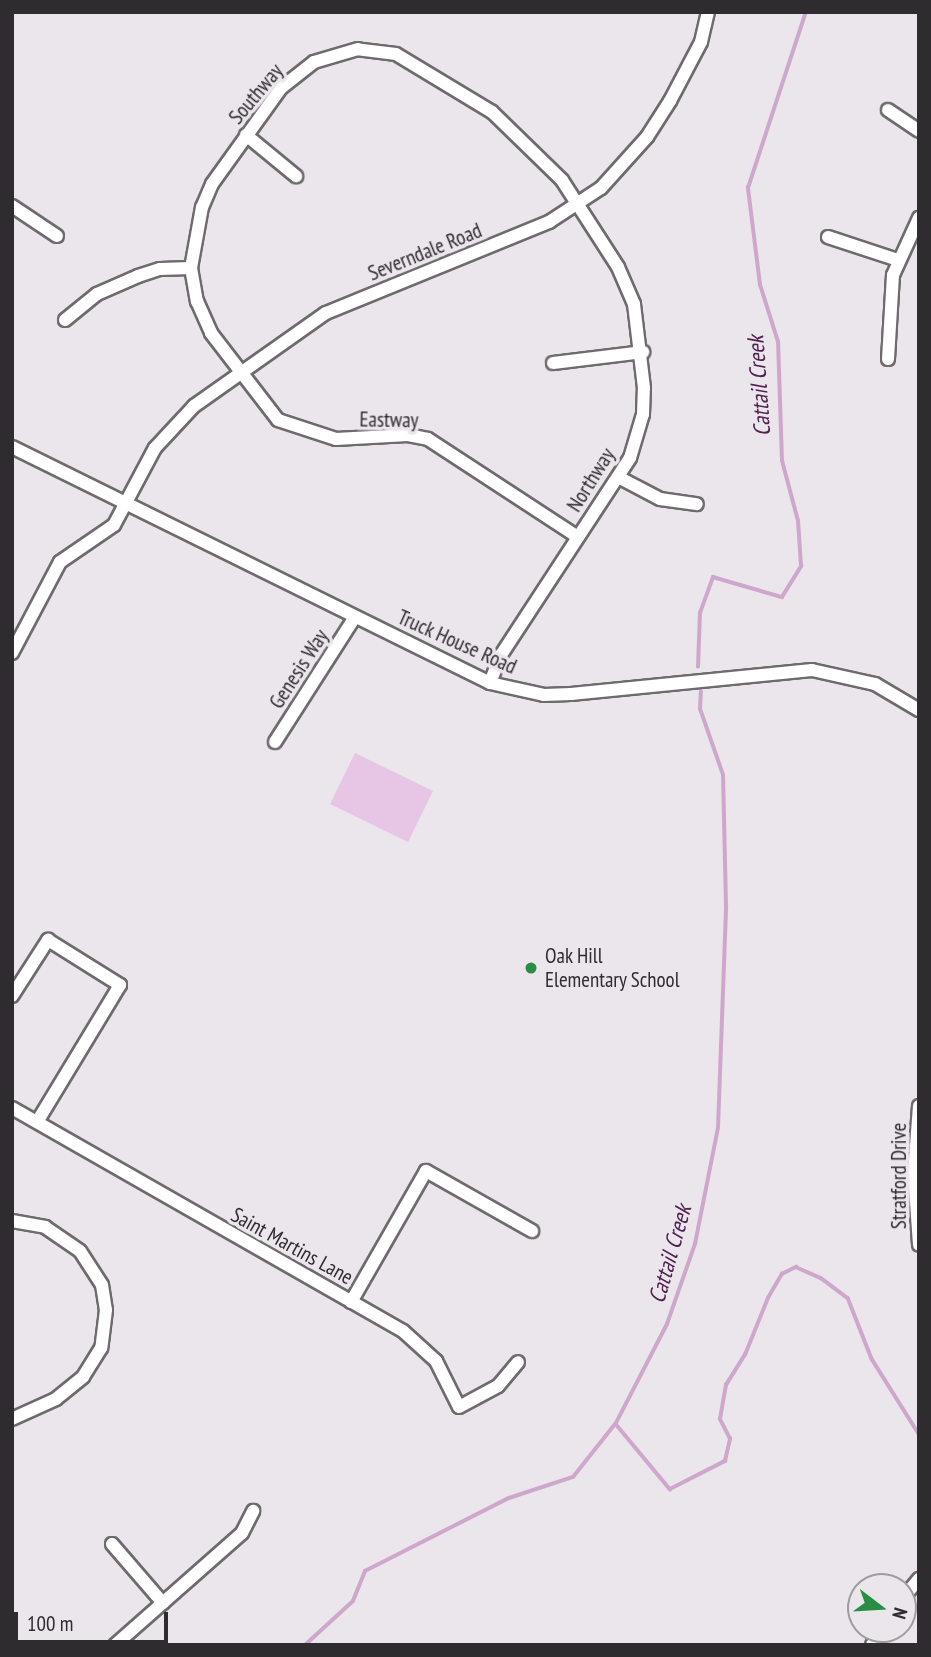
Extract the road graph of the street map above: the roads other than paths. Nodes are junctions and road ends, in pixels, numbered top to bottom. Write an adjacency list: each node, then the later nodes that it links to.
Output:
1 (708, 12): 6 (street, Severndale Road)
2 (888, 110): 3 (street)
3 (919, 131)
4 (246, 135): 5 (street); 6 (street, Southway); 12 (street, Southway)
5 (296, 176)
6 (578, 205): 14 (street, Northway); 17 (street, Severndale Road)
7 (12, 206): 9 (street)
8 (919, 218): 11 (street)
9 (57, 236)
10 (828, 237): 11 (street)
11 (898, 260): 15 (street)
12 (191, 268): 13 (street); 17 (street, Southway)
13 (65, 320)
14 (642, 352): 16 (street); 19 (street, Northway)
15 (888, 359)
16 (553, 363)
17 (240, 373): 20 (street, Severndale Road); 22 (street, Eastway)
18 (12, 447): 20 (street, Truck House Road)
19 (620, 478): 21 (street); 22 (street, Northway)
20 (127, 504): 23 (street, Truck House Road); 24 (street, Severndale Road)
21 (697, 504)
22 (578, 537): 25 (street, Northway)
23 (355, 617): 25 (street, Truck House Road); 27 (street, Genesis Way)
24 (12, 653)
25 (490, 683): 26 (street, Truck House Road)
26 (919, 709)
27 (275, 742)
28 (12, 996): 31 (street)
29 (919, 1106): 32 (street, Stratford Drive)
30 (12, 1108): 31 (street, Saint Martins Lane)
31 (37, 1122): 36 (street, Saint Martins Lane)
32 (918, 1215): 35 (street, Stratford Drive)
33 (12, 1221): 38 (street)
34 (532, 1231): 36 (street)
35 (919, 1245)
36 (351, 1302): 37 (street, Saint Martins Lane)
37 (518, 1362)
38 (12, 1419)
39 (253, 1511): 41 (street)
40 (111, 1544): 41 (street)
41 (163, 1603): 42 (street)
42 (115, 1645)

